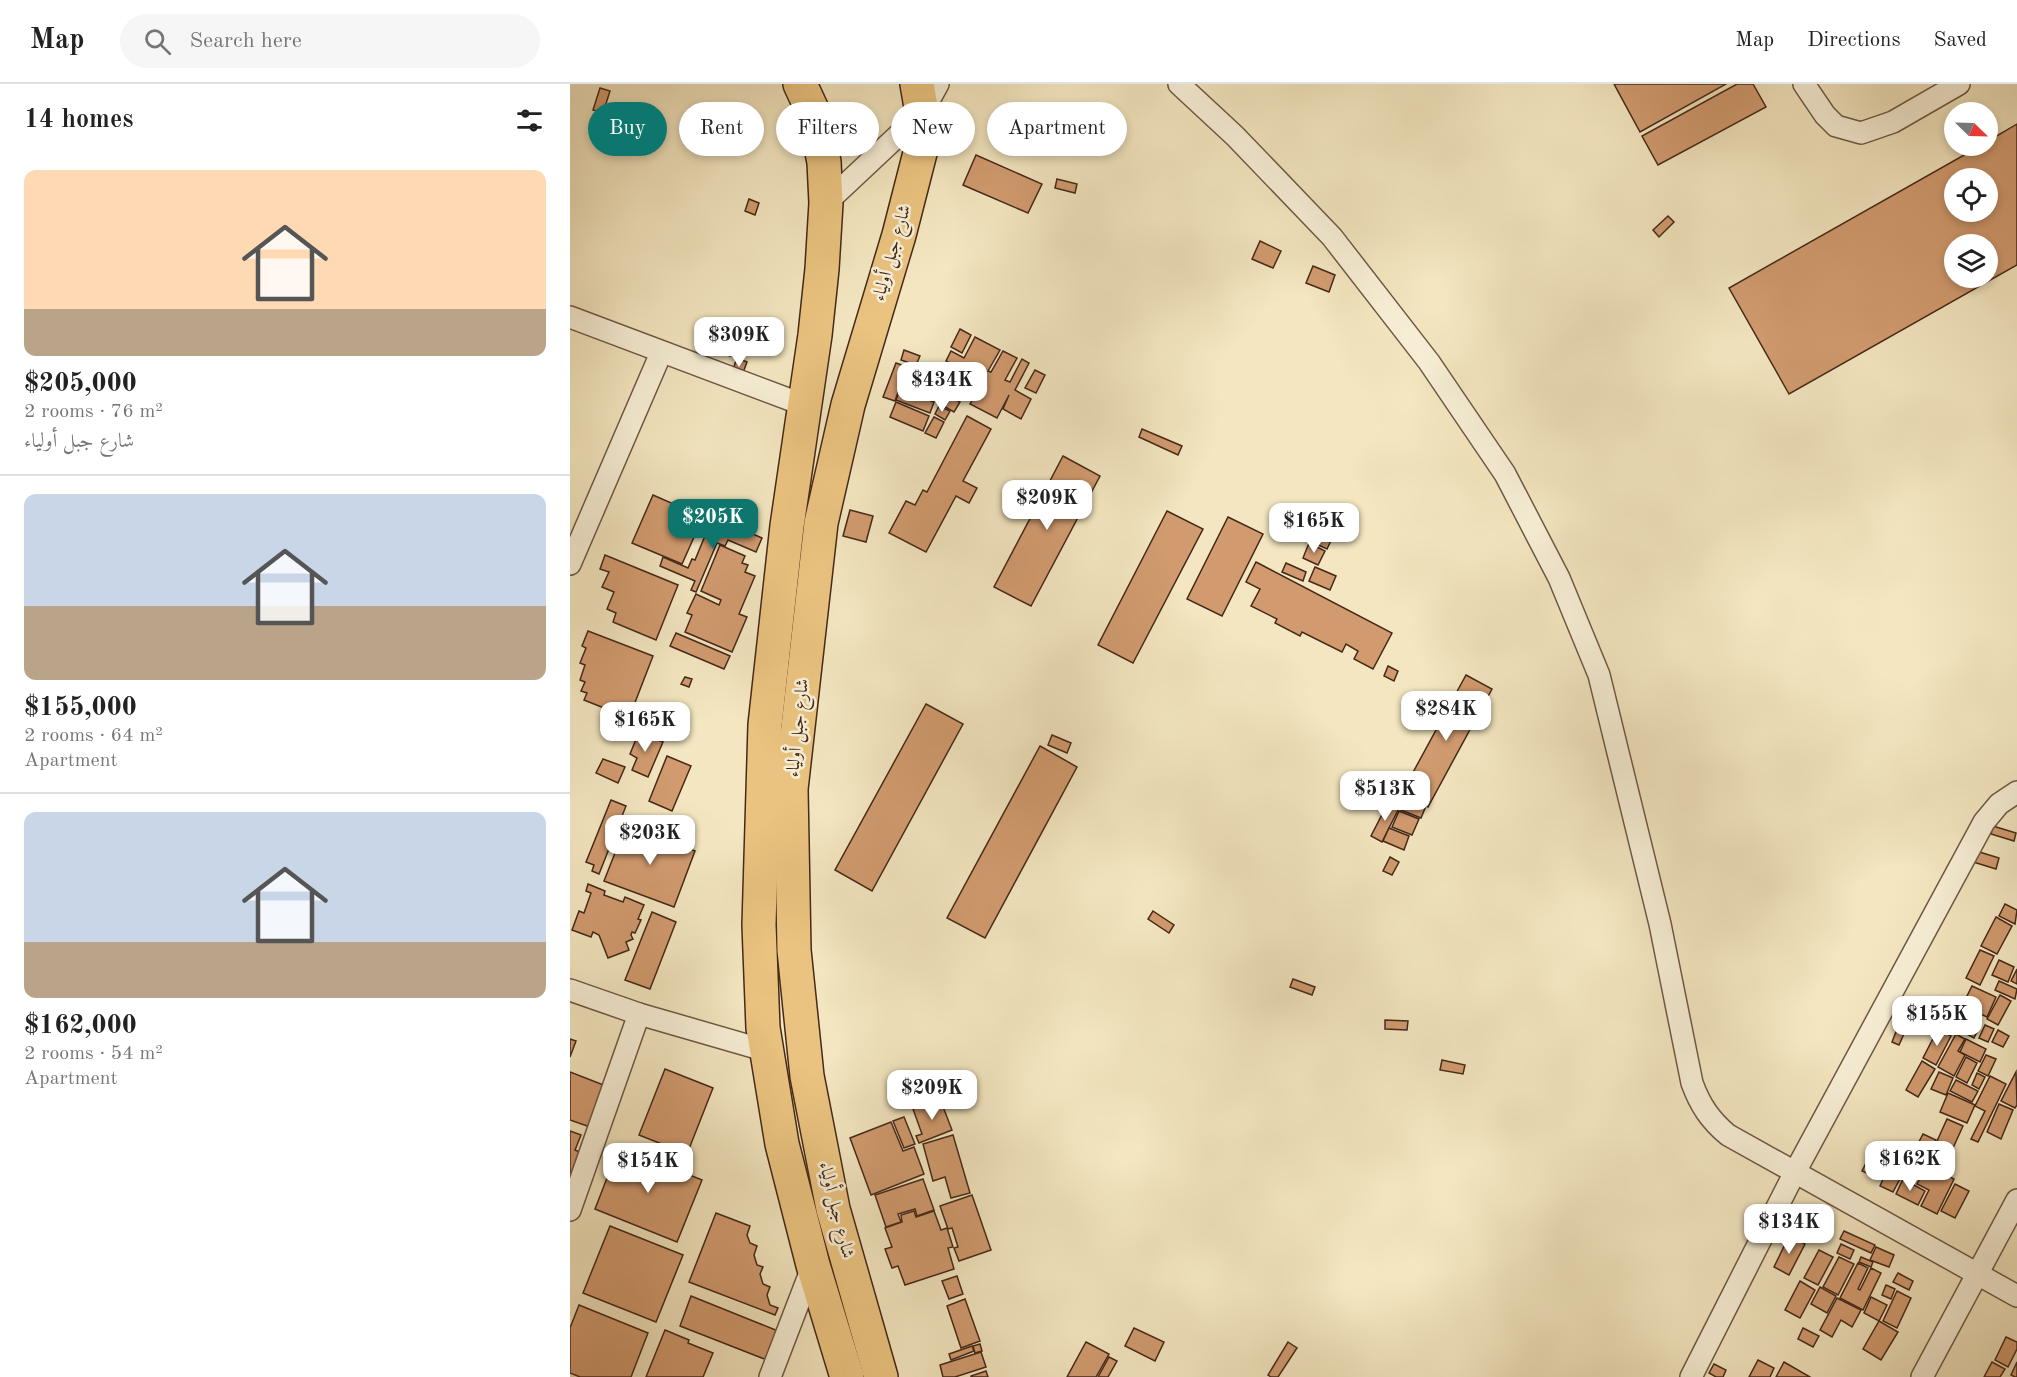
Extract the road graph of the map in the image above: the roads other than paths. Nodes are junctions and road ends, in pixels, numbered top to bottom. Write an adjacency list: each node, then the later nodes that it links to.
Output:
1 (800, 84): 7 (main road, شارع جبل أولياء)
2 (938, 84): 6 (street)
3 (1179, 84): 16 (street)
4 (1804, 84): 5 (street)
5 (1959, 84)
6 (919, 99): 7 (street); 24 (main road, شارع جبل أولياء)
7 (826, 203): 10 (main road, شارع جبل أولياء)
8 (570, 317): 9 (street)
9 (661, 353): 10 (street); 11 (street)
10 (804, 405): 15 (main road, شارع جبل أولياء)
11 (570, 564)
12 (2017, 792): 16 (street)
13 (570, 990): 14 (street)
14 (639, 1014): 15 (street); 18 (street)
15 (767, 1051): 19 (main road, شارع جبل أولياء)
16 (1795, 1172): 20 (street); 25 (street)
17 (2017, 1200): 20 (street)
18 (570, 1210)
19 (813, 1265): 22 (street); 23 (main road, شارع جبل أولياء)
20 (1977, 1275): 21 (street); 26 (street)
21 (2017, 1296)
22 (770, 1377)
23 (847, 1377)
24 (881, 1377)
25 (1691, 1377)
26 (1922, 1377)

